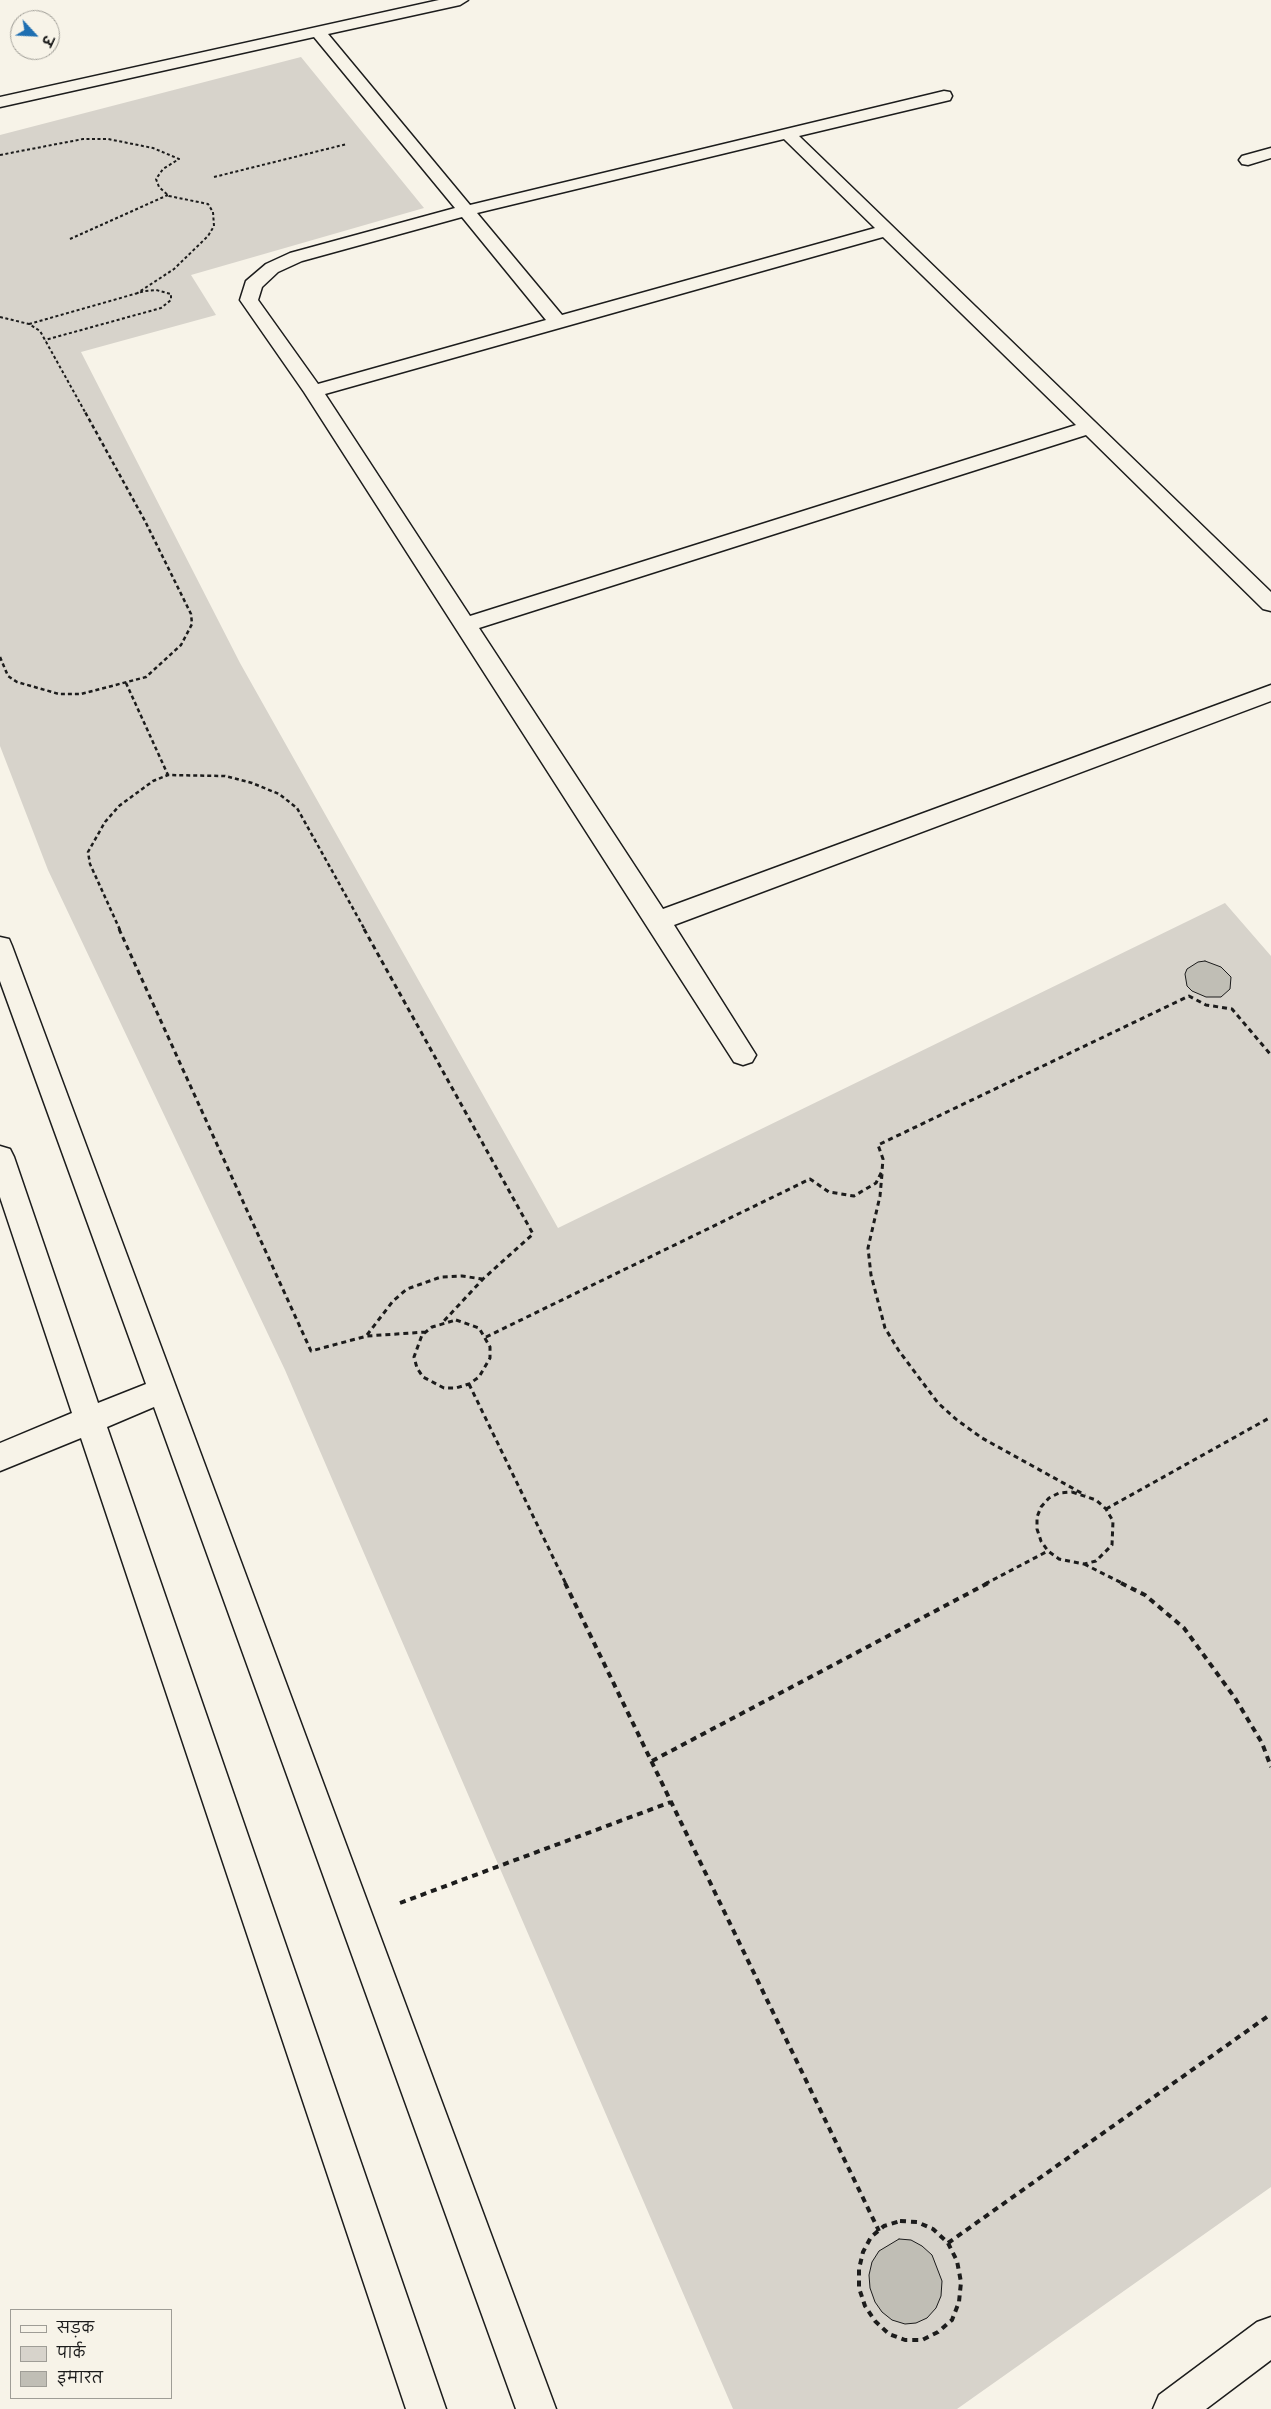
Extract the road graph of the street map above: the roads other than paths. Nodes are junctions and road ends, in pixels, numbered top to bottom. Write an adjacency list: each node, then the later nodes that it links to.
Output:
1 (460, 0): 2 (street)
2 (317, 31): 4 (street); 8 (street)
3 (944, 96): 5 (street)
4 (0, 102)
5 (790, 135): 8 (street); 9 (street)
6 (1271, 153): 7 (street)
7 (1248, 160)
8 (465, 211): 10 (street); 11 (street)
9 (888, 230): 10 (street); 12 (street)
10 (558, 322): 11 (street)
11 (313, 391): 14 (street)
12 (1090, 427): 13 (street); 14 (street)
13 (1271, 604)
14 (465, 625): 16 (street)
15 (1271, 693): 16 (street)
16 (658, 921): 18 (street)
17 (0, 946): 20 (street)
18 (743, 1055)
19 (0, 1157): 21 (street)
20 (163, 1390): 21 (street); 25 (street)
21 (90, 1420): 22 (street); 24 (street)
22 (0, 1457)
23 (1271, 2336): 26 (street)
24 (426, 2409)
25 (536, 2409)
26 (1173, 2409)

